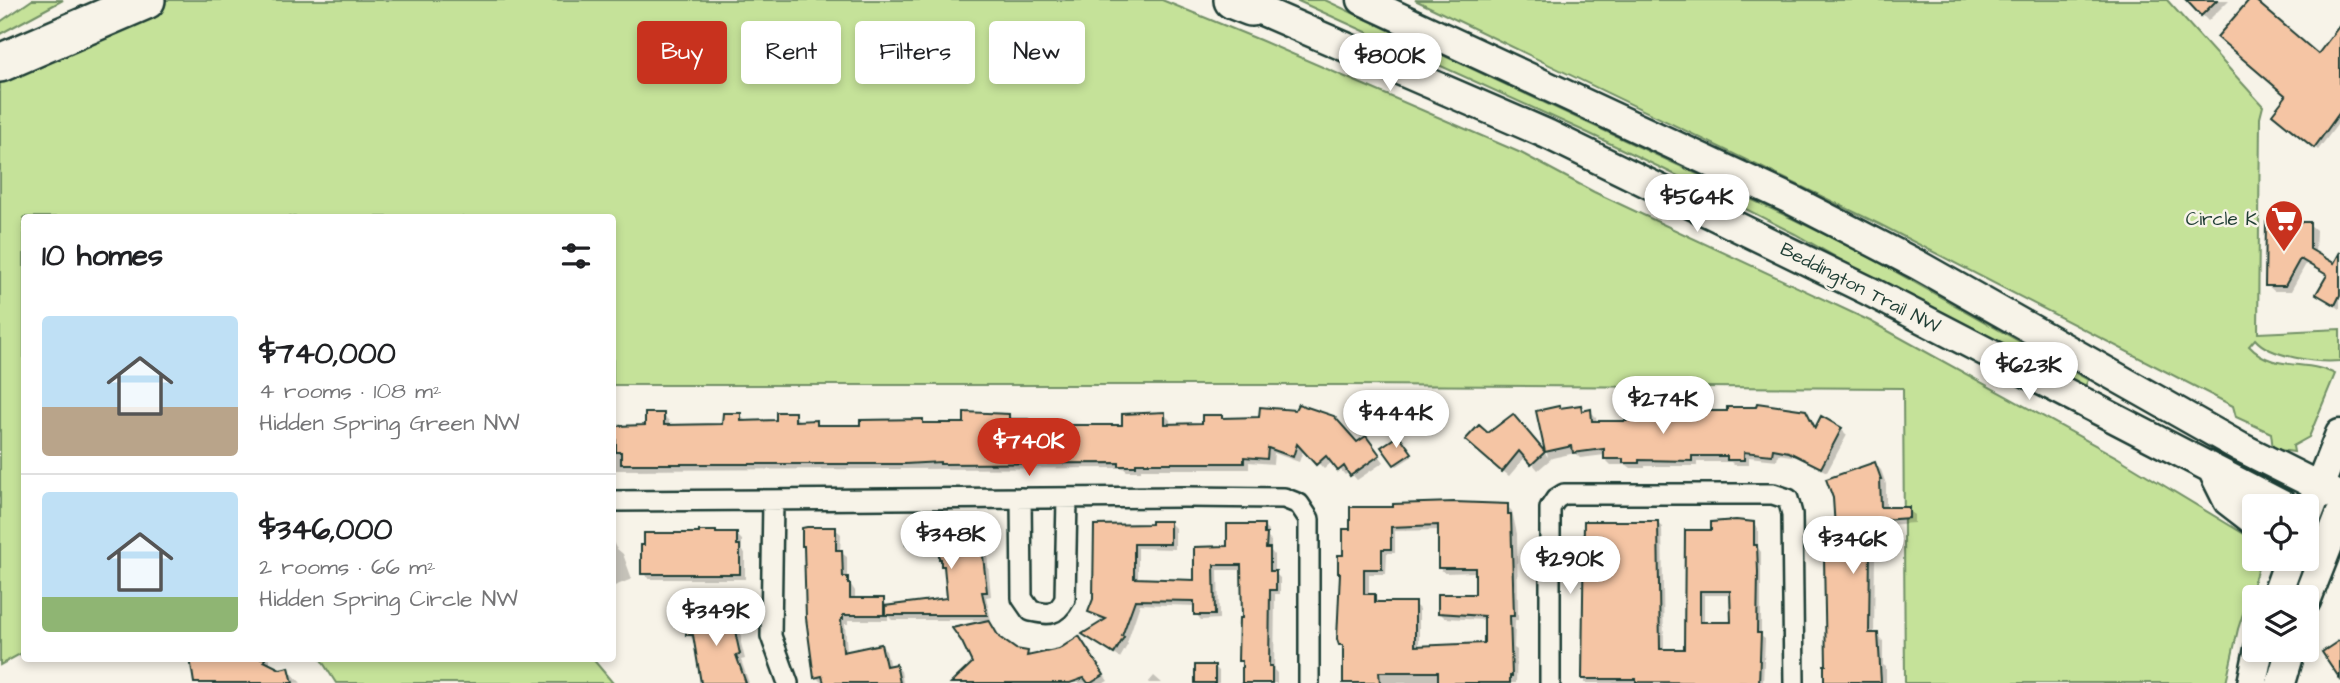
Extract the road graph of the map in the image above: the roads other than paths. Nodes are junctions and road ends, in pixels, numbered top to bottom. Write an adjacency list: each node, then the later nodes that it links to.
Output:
1 (111, 0): 5 (highway)
2 (146, 0): 5 (highway)
3 (1362, 0): 8 (main road)
4 (1241, 2): 7 (main road, Beddington Trail NW)
5 (0, 60)
6 (2340, 434): 8 (main road)
7 (2212, 469): 9 (main road, Beddington Trail NW); 14 (main road)
8 (2330, 491)
9 (2259, 494)
10 (1021, 498): 11 (street); 11 (street); 12 (street)
11 (1067, 498): 21 (street)
12 (773, 500): 13 (street); 20 (street)
13 (616, 501)
14 (2242, 512)
15 (2319, 522): 16 (main road, Beddington Trail NW)
16 (2338, 528): 17 (main road)
17 (2313, 585)
18 (2256, 662): 24 (main road)
19 (2287, 662): 25 (main road)
20 (788, 683)
21 (1309, 683)
22 (1550, 683): 23 (street)
23 (1794, 683)
24 (2252, 683)
25 (2281, 683)

